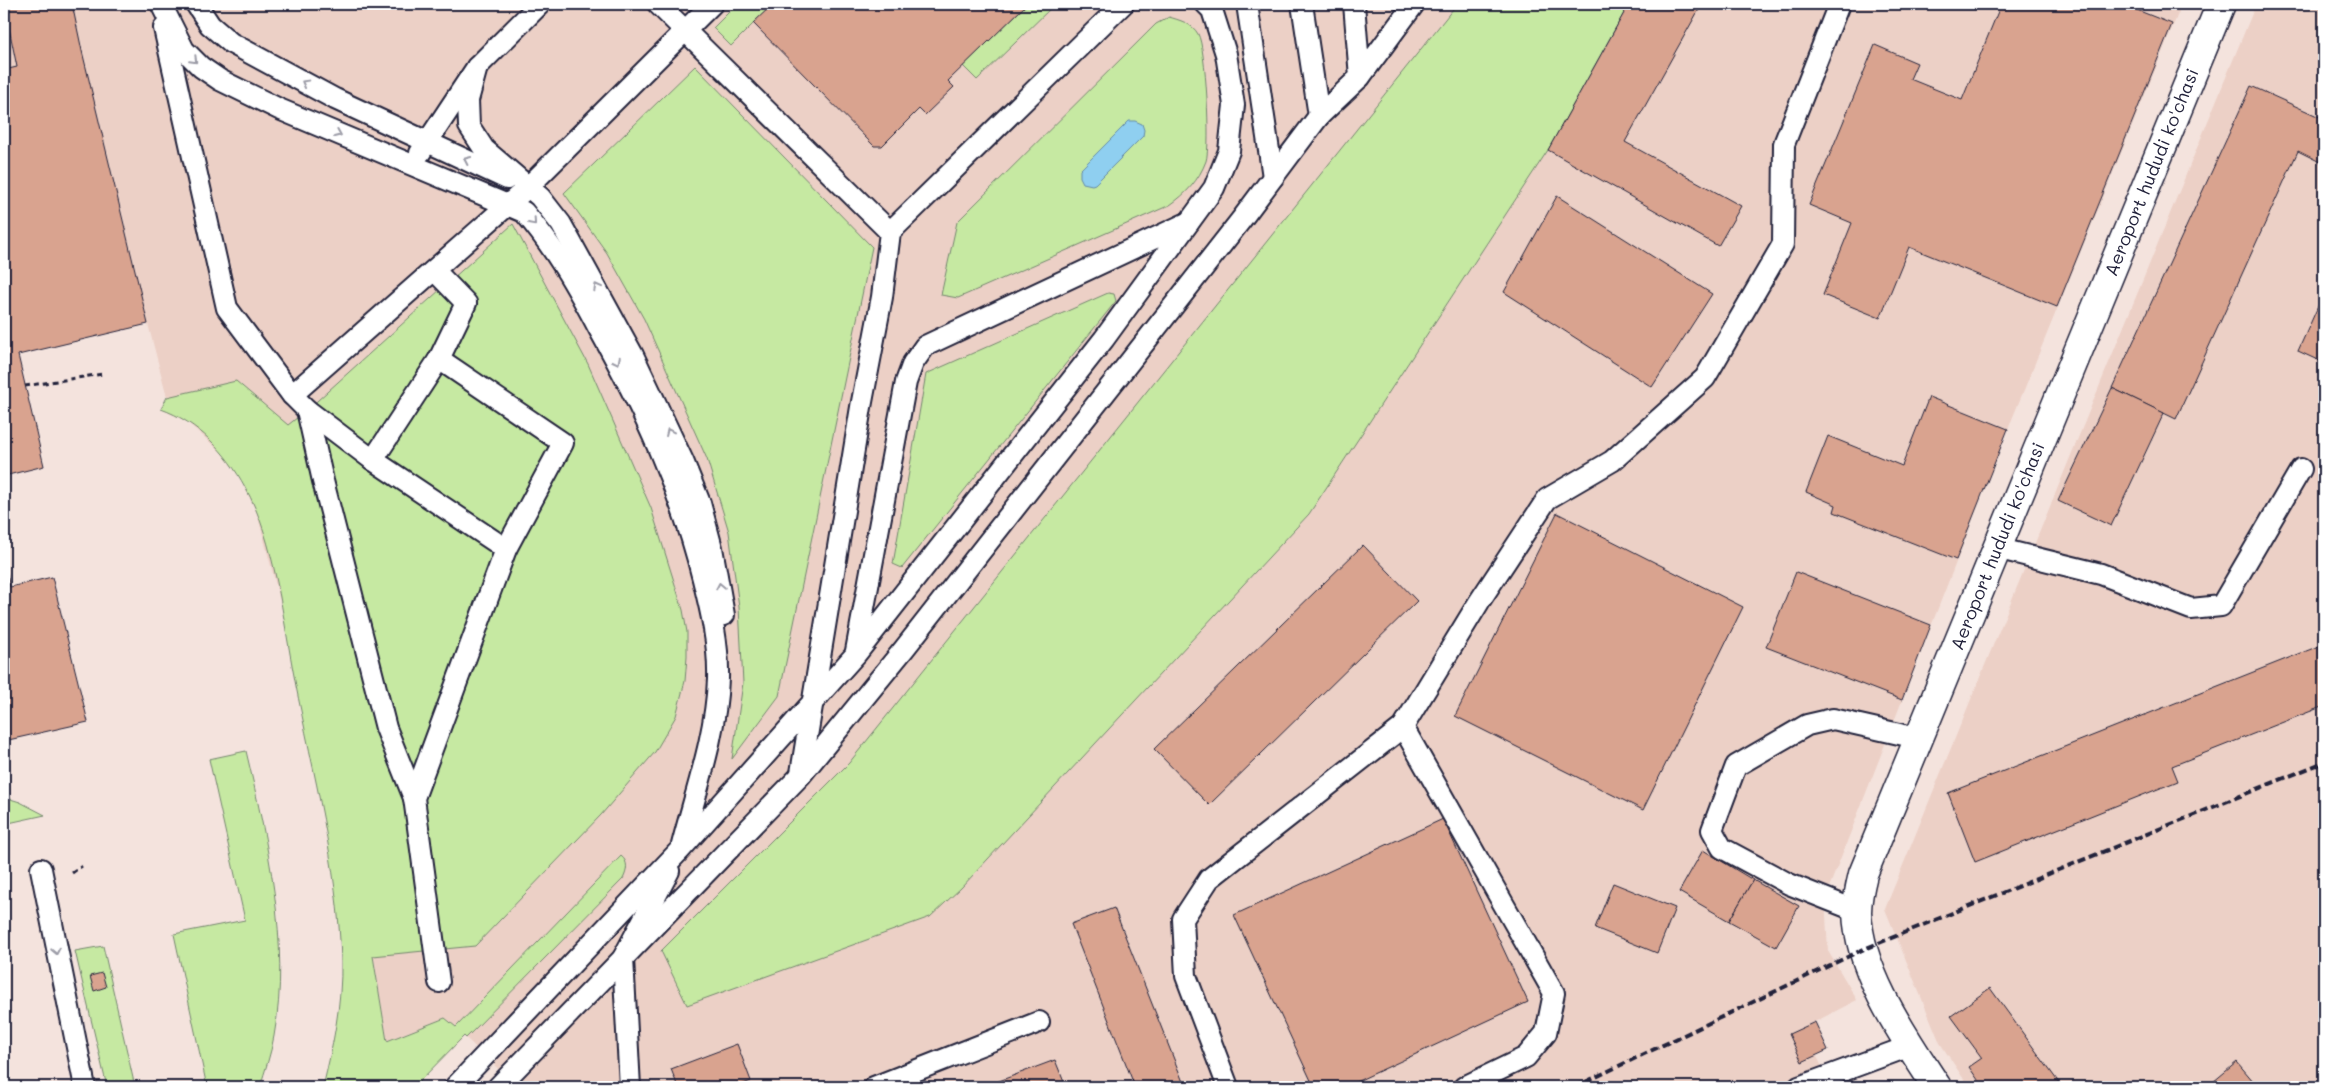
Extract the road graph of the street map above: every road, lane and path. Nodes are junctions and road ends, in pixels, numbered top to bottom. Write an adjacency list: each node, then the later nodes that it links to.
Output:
1 (160, 4): 19 (lane, one-way to 19); 29 (lane)
2 (196, 4): 18 (lane, one-way to 2)
3 (540, 4): 15 (lane)
4 (658, 4): 14 (lane)
5 (712, 4): 14 (lane)
6 (1123, 4): 24 (lane)
7 (1206, 4): 23 (lane)
8 (1247, 4): 20 (lane)
9 (1302, 4): 17 (lane)
10 (1354, 4): 16 (lane)
11 (1415, 4): 16 (lane)
12 (1839, 4): 37 (lane)
13 (2221, 4): 33 (street, Aeroport hududi ko'chasi)
14 (686, 29): 21 (lane); 24 (lane)
15 (477, 67): 18 (lane); 21 (lane)
16 (1360, 77): 17 (lane)
17 (1319, 116): 20 (lane)
18 (428, 142): 19 (lane); 21 (lane, one-way to 18)
19 (413, 165): 22 (lane)
20 (1273, 177): 39 (lane)
21 (527, 188): 22 (lane); 41 (lane, one-way to 21)
22 (508, 205): 25 (lane); 42 (lane, one-way to 42)
23 (1190, 221): 35 (lane); 35 (lane)
24 (890, 232): 36 (lane)
25 (435, 271): 26 (lane); 29 (lane)
26 (439, 359): 31 (lane); 34 (lane)
27 (102, 374): 28 (path)
28 (25, 386)
29 (292, 395): 30 (lane)
30 (307, 410): 31 (lane); 40 (lane)
31 (373, 460): 34 (lane)
32 (2301, 469): 33 (lane)
33 (1996, 548): 38 (street, Aeroport hududi ko'chasi)
34 (506, 549): 40 (lane)
35 (856, 654): 36 (lane)
36 (811, 707): 39 (lane); 41 (lane)
37 (1403, 727): 55 (lane); 56 (lane)
38 (1917, 738): 44 (street, Aeroport hududi ko'chasi); 44 (lane)
39 (801, 775): 45 (lane)
40 (414, 798): 46 (lane)
41 (698, 829): 42 (lane); 45 (lane)
42 (681, 849): 45 (lane); 50 (lane)
43 (41, 869): 49 (lane, one-way to 49)
44 (1857, 911): 48 (street, Aeroport hududi ko'chasi)
45 (629, 952): 51 (lane); 52 (lane); 53 (lane)
46 (439, 982)
47 (1039, 1022): 54 (lane)
48 (1910, 1046): 57 (lane); 58 (street, Aeroport hududi ko'chasi)
49 (85, 1087)
50 (454, 1087)
51 (498, 1087)
52 (630, 1087)
53 (642, 1087)
54 (874, 1087)
55 (1228, 1087)
56 (1464, 1087)
57 (1799, 1087)
58 (1937, 1087)

